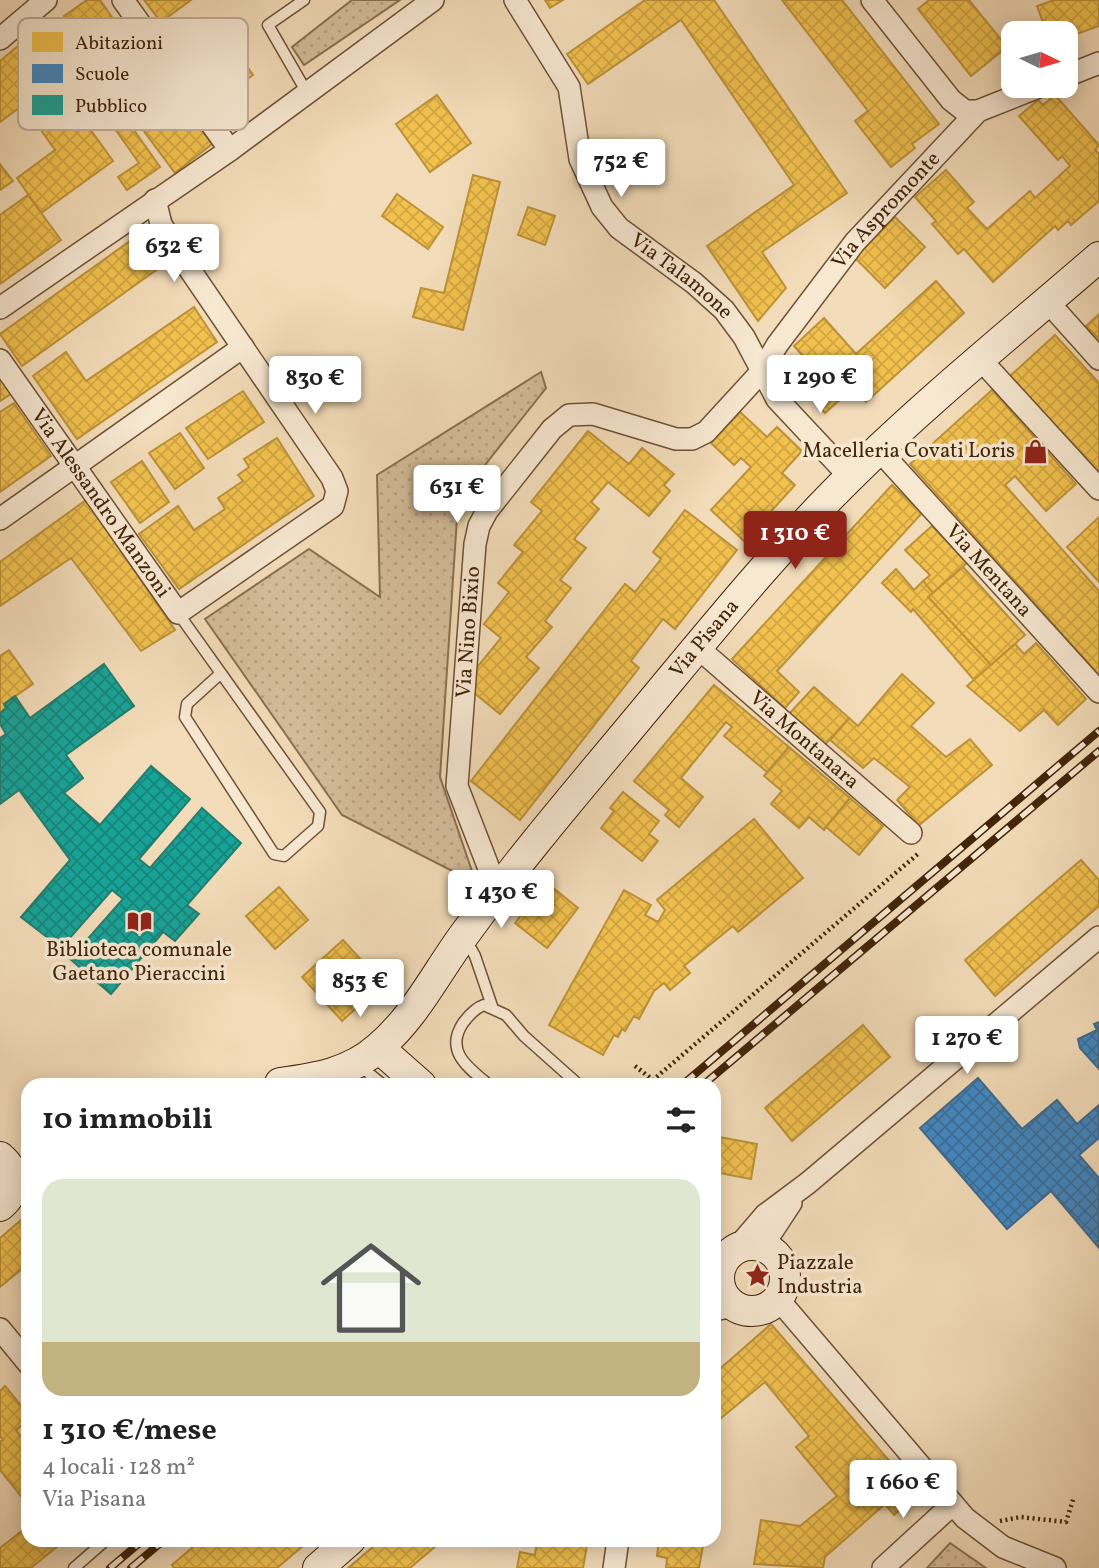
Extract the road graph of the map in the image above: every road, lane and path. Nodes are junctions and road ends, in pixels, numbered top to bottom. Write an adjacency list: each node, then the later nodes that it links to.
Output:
1 (46, 0): 7 (street)
2 (123, 0): 8 (street)
3 (304, 0): 13 (lane)
4 (433, 0): 13 (street)
5 (515, 0): 26 (street, Via Talamone)
6 (872, 0): 15 (street)
7 (25, 18)
8 (136, 18)
9 (18, 24): 10 (street)
10 (0, 39)
11 (1099, 62): 12 (street)
12 (1078, 71)
13 (306, 91): 17 (street)
14 (1011, 98): 15 (street, Via Aspromonte)
15 (978, 111): 26 (street, Via Aspromonte)
16 (216, 130): 17 (street)
17 (230, 150): 18 (street)
18 (155, 200): 21 (street); 22 (street)
19 (1099, 257): 20 (main road, Via Pisana)
20 (1048, 302): 23 (street); 25 (main road, Via Pisana)
21 (0, 308)
22 (243, 348): 28 (street); 32 (street)
23 (1099, 359)
24 (0, 360): 28 (street, Via Alessandro Manzoni)
25 (981, 360): 27 (main road, Via Pisana); 30 (street)
26 (762, 371): 29 (street, Via Talamone); 37 (street, Via Nino Bixio)
27 (878, 450): 29 (main road, Via Pisana); 35 (street, Via Mentana)
28 (75, 466): 31 (street); 32 (street, Via Alessandro Manzoni)
29 (850, 477): 33 (main road, Via Pisana)
30 (1099, 489)
31 (0, 519)
32 (178, 613): 34 (lane)
33 (697, 647): 36 (street, Via Montanara); 37 (main road, Via Pisana)
34 (220, 674): 34 (lane)
35 (1099, 692)
36 (911, 833): 51 (path)
37 (498, 892): 38 (main road, Via Pisana)
38 (464, 936): 40 (main road, Via Pisana); 41 (lane); 42 (main road, Via Pisana)
39 (1099, 937): 52 (street)
40 (413, 986): 42 (main road); 44 (main road, Via Pisana)
41 (492, 1006): 48 (lane); 49 (lane)
42 (368, 1056): 45 (main road, Via Pisana); 46 (lane); 47 (main road)
43 (635, 1066): 50 (path)
44 (289, 1078)
45 (312, 1078)
46 (379, 1078)
47 (408, 1078)
48 (481, 1078)
49 (571, 1078)
50 (650, 1078)
51 (655, 1078)
52 (728, 1260): 53 (main road); 54 (main road)
53 (721, 1285)
54 (778, 1299): 55 (main road); 59 (street)
55 (724, 1308)
56 (0, 1329): 57 (street)
57 (21, 1354)
58 (1074, 1497): 60 (path)
59 (953, 1504): 67 (street); 68 (street)
60 (998, 1522)
61 (98, 1547): 64 (lane)
62 (342, 1547): 65 (main road)
63 (617, 1547): 66 (street)
64 (74, 1568)
65 (318, 1568)
66 (614, 1568)
67 (883, 1568)
68 (1055, 1568)

